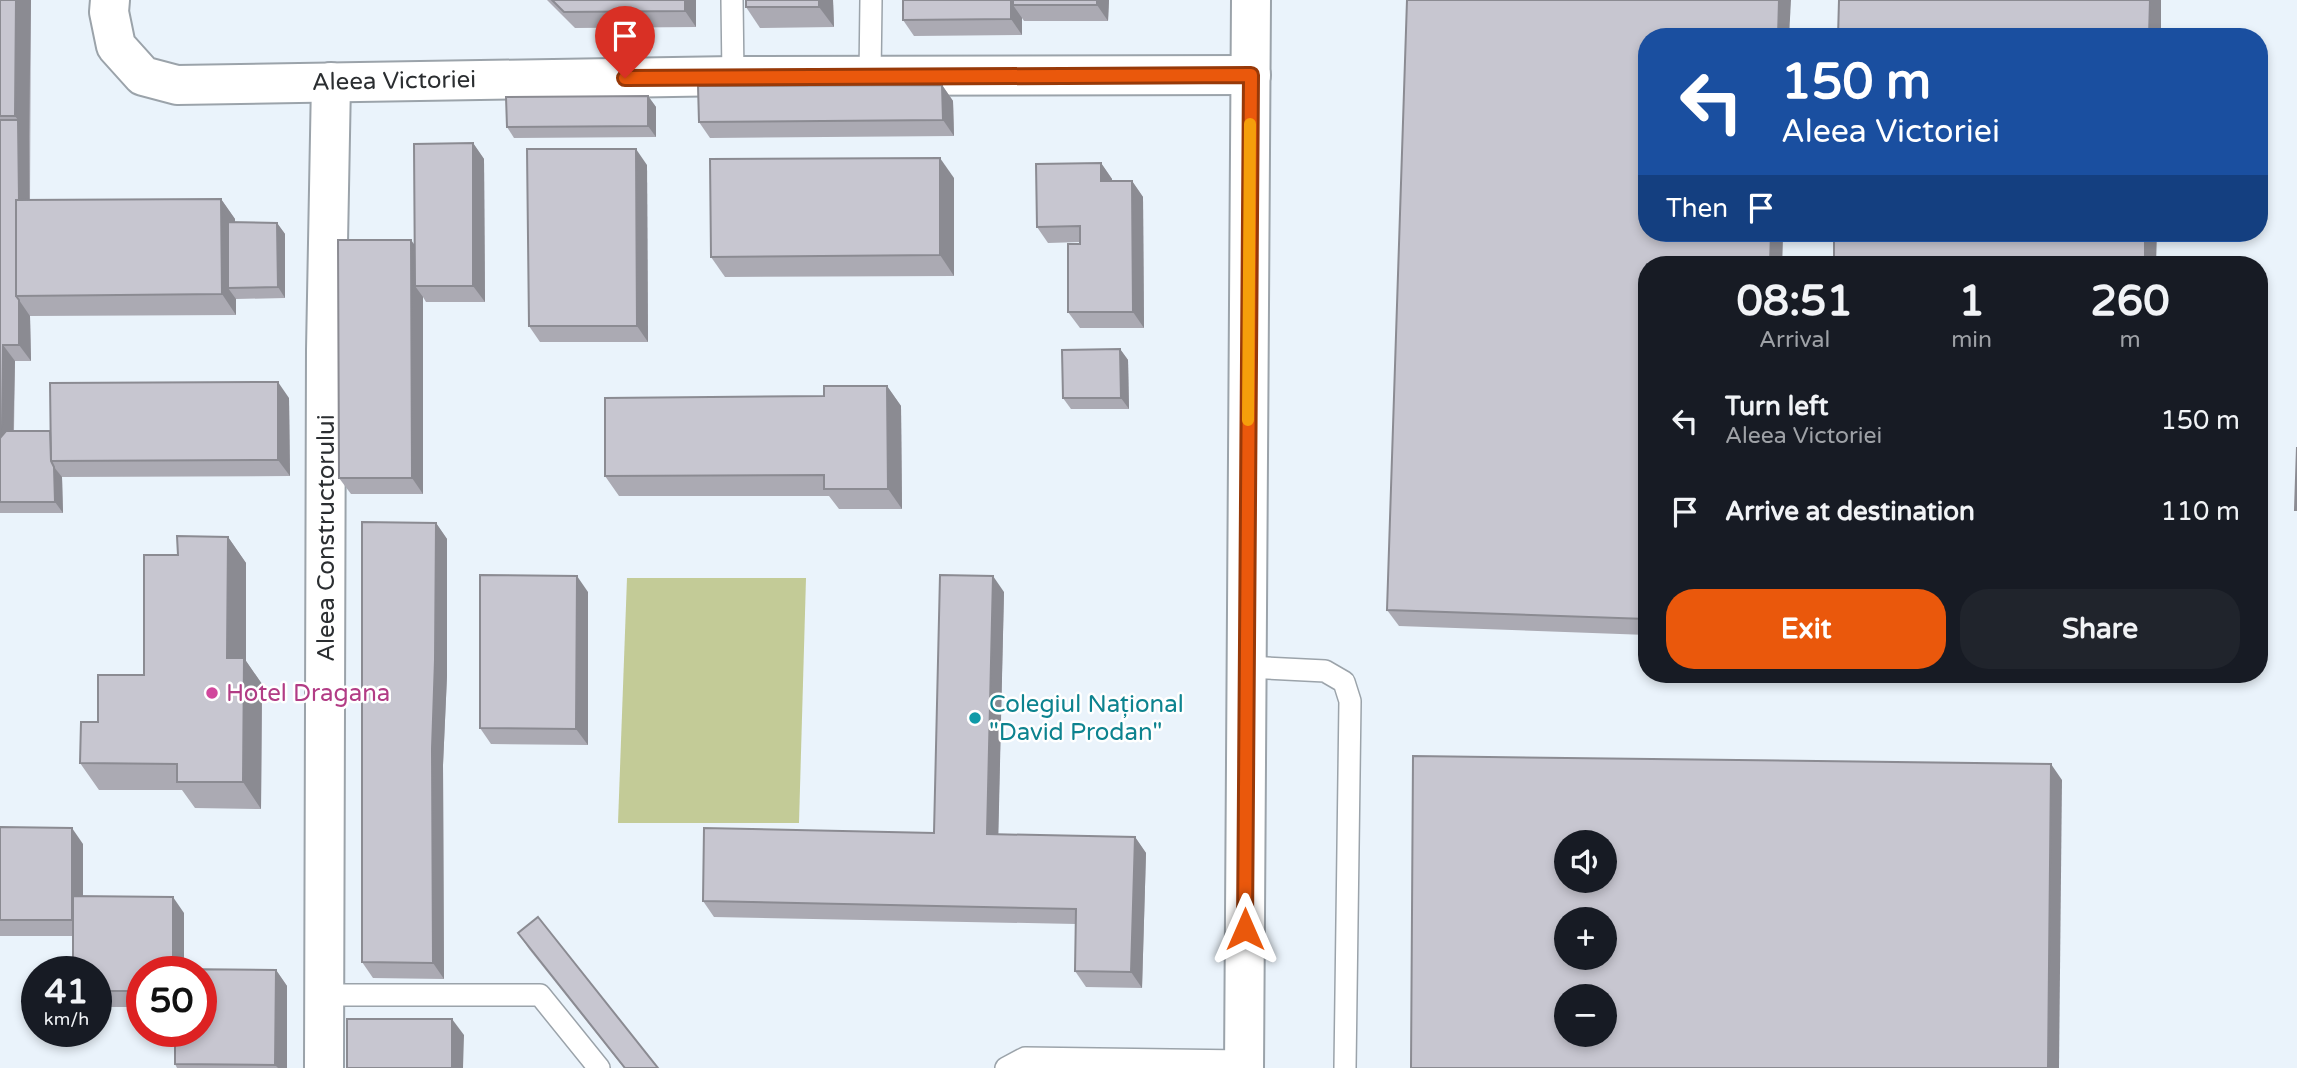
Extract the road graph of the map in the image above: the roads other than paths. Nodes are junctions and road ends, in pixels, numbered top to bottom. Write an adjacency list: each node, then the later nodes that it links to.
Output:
1 (110, 0): 8 (street, Aleea Victoriei)
2 (732, 0): 6 (lane)
3 (871, 0): 7 (lane)
4 (1251, 0): 5 (street)
5 (1251, 75): 7 (street, Aleea Victoriei); 9 (street)
6 (733, 76): 7 (street, Aleea Victoriei); 8 (street, Aleea Victoriei)
7 (870, 76)
8 (331, 82): 10 (street, Aleea Constructorului)
9 (1247, 667): 11 (street); 15 (lane)
10 (324, 995): 12 (street, Aleea Constructorului); 13 (lane)
11 (1244, 1064): 14 (lane)
12 (324, 1068)
13 (599, 1068)
14 (1006, 1068)
15 (1345, 1068)

